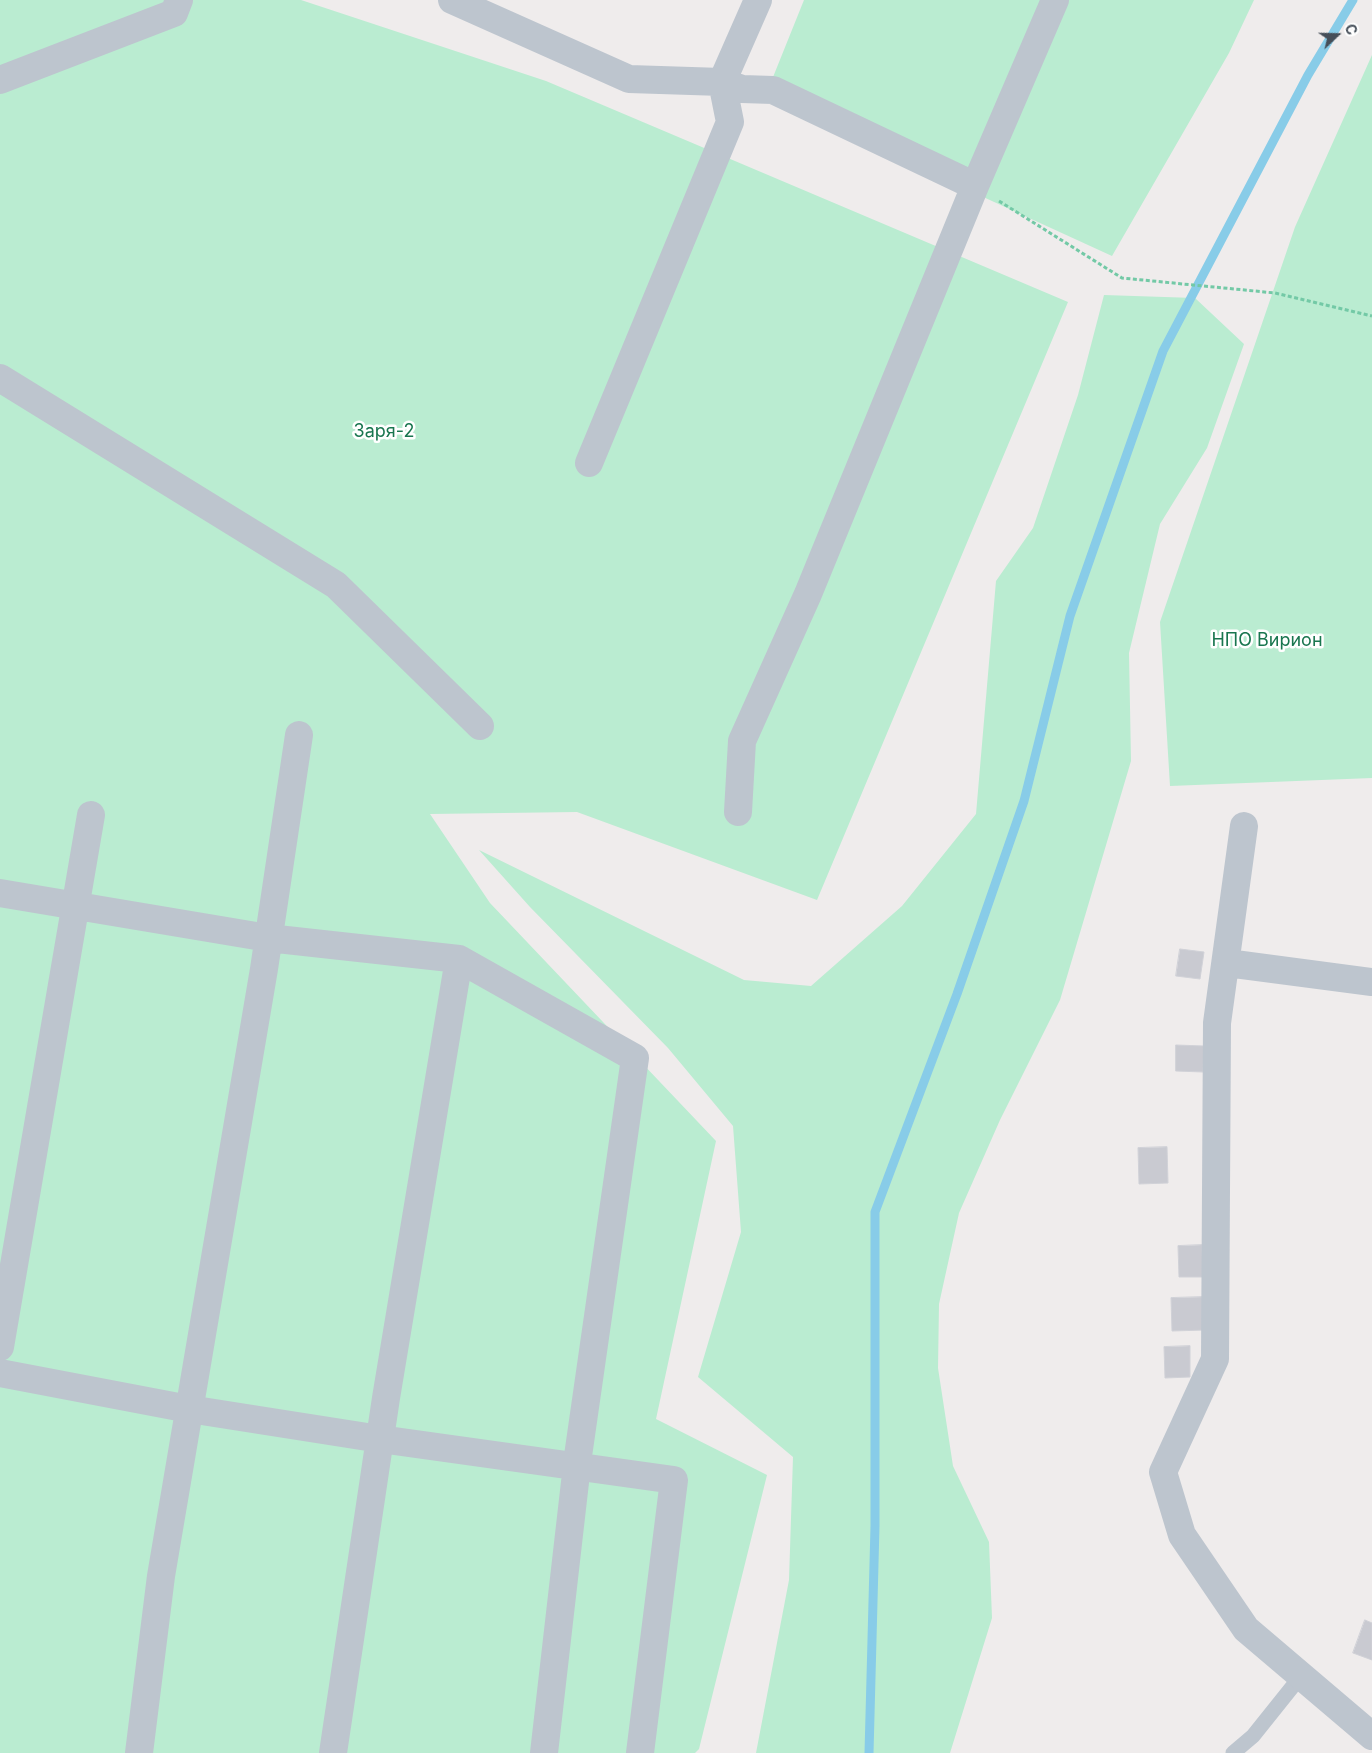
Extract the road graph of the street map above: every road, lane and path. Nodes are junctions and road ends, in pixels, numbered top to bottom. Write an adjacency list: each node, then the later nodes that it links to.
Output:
1 (179, 0): 5 (street)
2 (452, 0): 6 (street)
3 (758, 0): 6 (street)
4 (1055, 0): 7 (street)
5 (1, 78)
6 (722, 82): 7 (street); 10 (street)
7 (975, 186): 8 (path); 13 (street)
8 (1372, 316)
9 (0, 378): 11 (street)
10 (589, 464)
11 (480, 726)
12 (299, 736): 18 (street)
13 (738, 812)
14 (91, 815): 17 (street)
15 (1244, 826): 20 (street)
16 (0, 893): 17 (street)
17 (76, 907): 18 (street); 22 (street)
18 (268, 938): 19 (street); 24 (street)
19 (458, 959): 25 (street); 26 (street)
20 (1227, 964): 21 (street); 27 (street)
21 (1372, 982)
22 (0, 1347)
23 (0, 1373): 24 (street)
24 (189, 1409): 25 (street); 29 (street)
25 (380, 1439): 26 (street); 30 (street)
26 (577, 1467): 31 (street); 32 (street)
27 (1301, 1676): 28 (street); 33 (lane)
28 (1372, 1736)
29 (139, 1753)
30 (333, 1753)
31 (544, 1753)
32 (640, 1753)
33 (1233, 1753)

